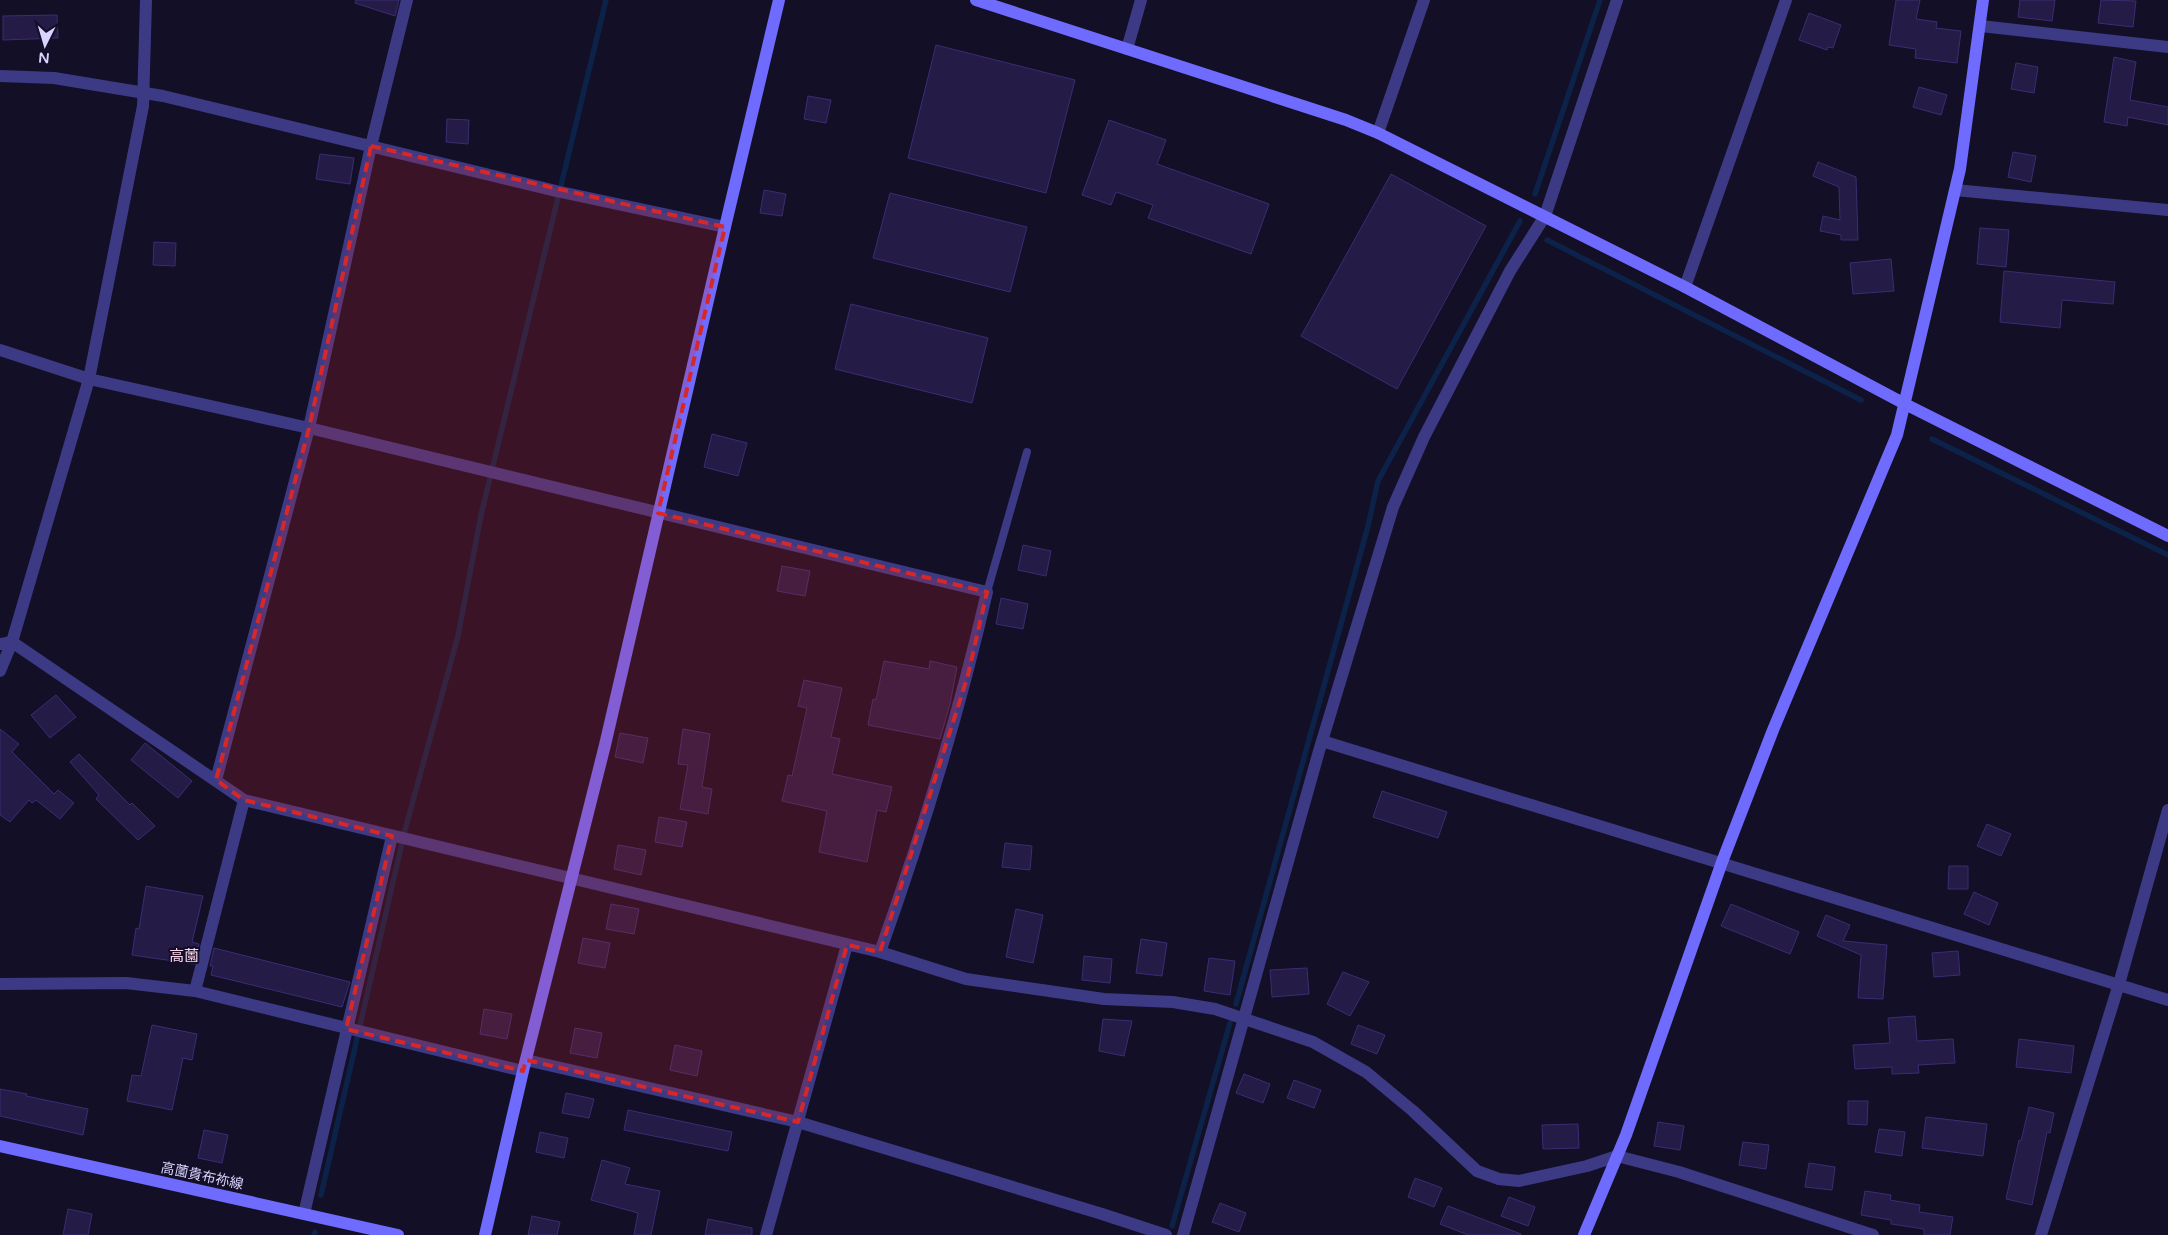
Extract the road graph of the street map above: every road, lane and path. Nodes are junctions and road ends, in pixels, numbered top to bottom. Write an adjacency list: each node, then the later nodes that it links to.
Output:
1 (146, 0): 14 (street)
2 (407, 0): 16 (street)
3 (780, 0): 20 (street)
4 (1141, 0): 12 (street)
5 (1424, 0): 15 (street)
6 (1617, 0): 19 (street)
7 (1786, 0): 21 (street)
8 (1983, 0): 10 (street)
9 (982, 1): 12 (street)
10 (1981, 26): 11 (street); 17 (street)
11 (2168, 46)
12 (1127, 49): 15 (street)
13 (0, 76): 14 (street)
14 (144, 93): 16 (street); 23 (street)
15 (1378, 133): 19 (street)
16 (372, 146): 20 (street); 25 (street)
17 (1955, 190): 18 (street); 24 (street)
18 (2168, 210)
19 (1545, 216): 21 (street); 32 (street)
20 (725, 227): 27 (street)
21 (1685, 287): 24 (street)
22 (0, 350): 23 (street)
23 (89, 379): 25 (street); 30 (street)
24 (1905, 404): 28 (street); 38 (street)
25 (309, 428): 27 (street); 33 (street)
26 (1027, 452): 29 (lane)
27 (658, 513): 29 (street); 39 (street)
28 (2168, 536)
29 (987, 592): 41 (street)
30 (6, 643): 31 (street); 33 (street)
31 (0, 671)
32 (1322, 741): 38 (street); 46 (street)
33 (216, 780): 34 (street)
34 (244, 800): 37 (street); 44 (street)
35 (2168, 810): 36 (street)
36 (2166, 823): 43 (street)
37 (399, 837): 39 (street); 47 (street)
38 (1722, 862): 43 (street); 51 (street)
39 (570, 877): 40 (street); 48 (street)
40 (847, 945): 41 (street); 49 (street)
41 (880, 952): 46 (street)
42 (0, 984): 44 (street)
43 (2119, 984): 45 (street); 60 (street)
44 (195, 991): 47 (street)
45 (2168, 1000)
46 (1245, 1019): 51 (street); 57 (street)
47 (353, 1030): 48 (street); 52 (street)
48 (524, 1066): 49 (street); 54 (street)
49 (798, 1122): 55 (street); 56 (street)
50 (0, 1146): 52 (street, 高薗貴布祢線)
51 (1617, 1156): 58 (street); 59 (street)
52 (304, 1214): 53 (street, 高薗貴布祢線)
53 (398, 1235)
54 (485, 1235)
55 (766, 1235)
56 (1166, 1235)
57 (1183, 1235)
58 (1584, 1235)
59 (1873, 1235)
60 (2041, 1235)

